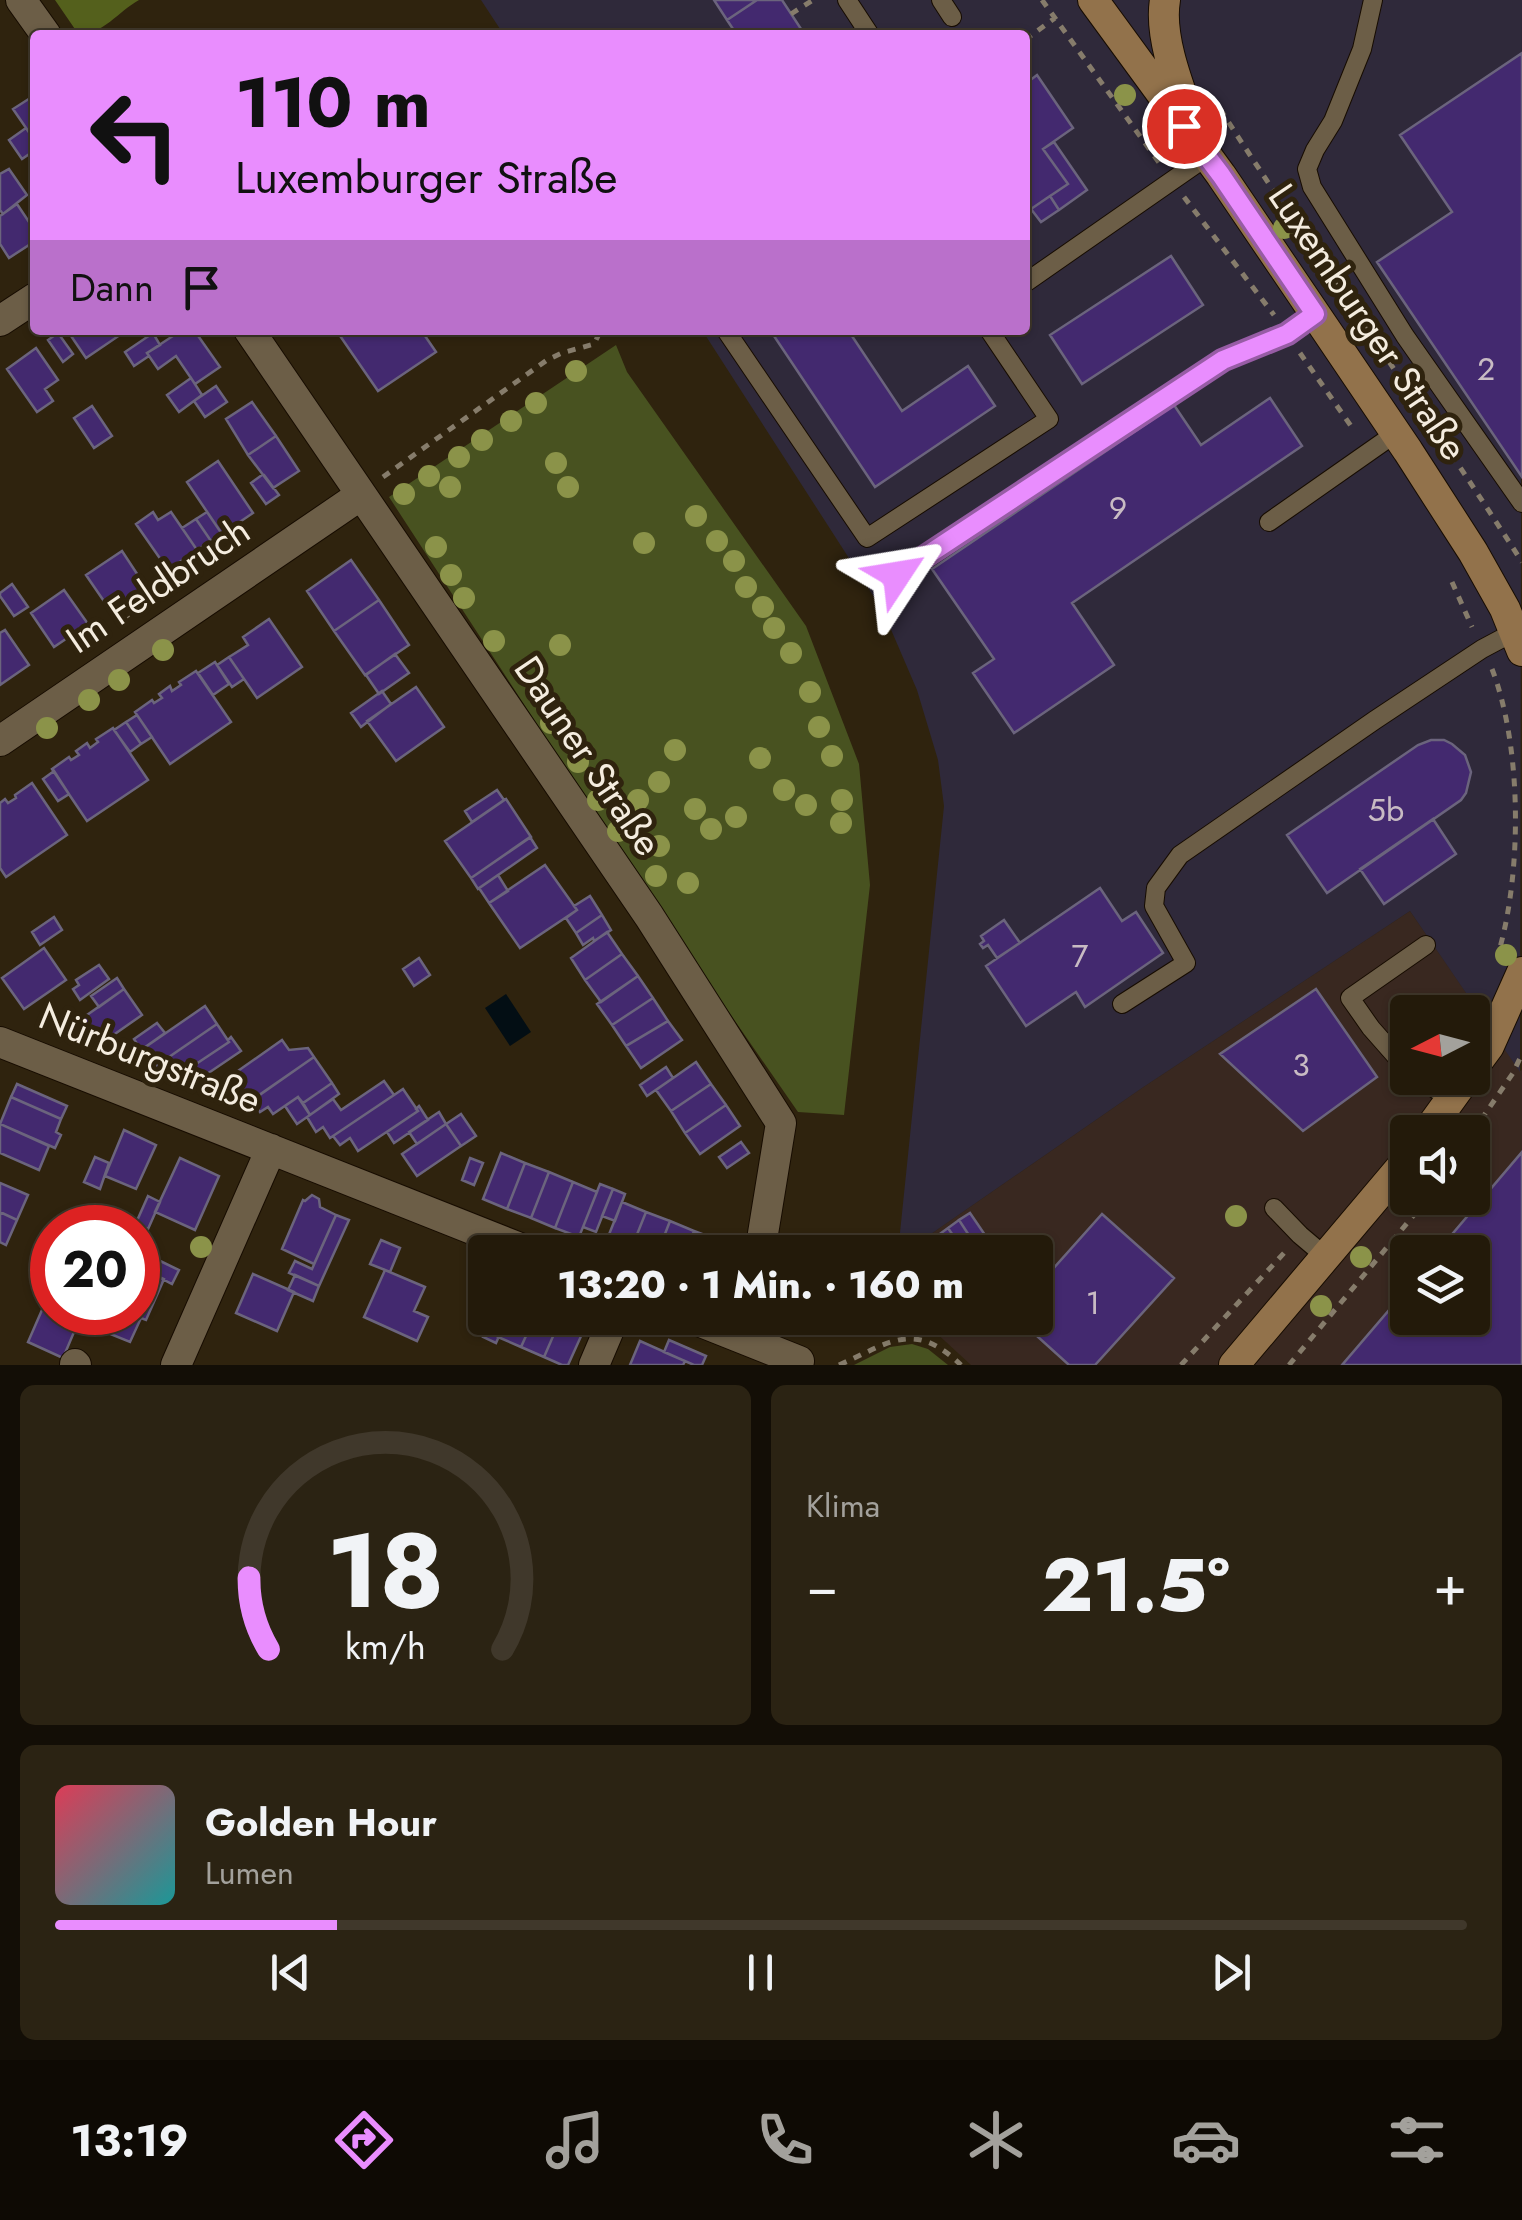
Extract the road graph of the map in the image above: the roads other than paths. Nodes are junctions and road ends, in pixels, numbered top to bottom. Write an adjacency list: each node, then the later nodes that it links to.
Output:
1 (22, 0): 8 (street)
2 (846, 0): 9 (lane)
3 (941, 0): 7 (lane)
4 (1093, 0): 10 (main road, Luxemburger Straße)
5 (1165, 0): 10 (main road)
6 (1373, 0): 20 (lane)
7 (952, 17)
8 (43, 30)
9 (867, 30)
10 (1214, 166): 11 (lane); 13 (main road, Luxemburger Straße)
11 (1030, 280)
12 (30, 301): 14 (street)
13 (1315, 314): 18 (main road, Luxemburger Straße); 22 (lane)
14 (0, 322)
15 (252, 335): 19 (street, Dauner Straße)
16 (728, 335): 17 (lane)
17 (992, 335)
18 (1396, 434): 21 (lane); 23 (main road, Luxemburger Straße)
19 (361, 495): 24 (street, Im Feldbruch); 35 (street, Dauner Straße)
20 (1522, 503)
21 (1269, 522)
22 (897, 575)
23 (1518, 642): 27 (lane)
24 (0, 741)
25 (1426, 946): 30 (lane)
26 (1522, 972): 29 (main road)
27 (1122, 1004)
28 (0, 1042): 31 (street, Nürburgstraße)
29 (1490, 1044)
30 (1390, 1050)
31 (271, 1149): 34 (street, Nürburgstraße); 40 (street, Nürburgstraße)
32 (1390, 1181): 36 (main road)
33 (1274, 1208): 36 (lane)
34 (487, 1235)
35 (763, 1235)
36 (1326, 1257): 42 (main road)
37 (607, 1335): 41 (street)
38 (742, 1335): 39 (street)
39 (798, 1363)
40 (176, 1365)
41 (594, 1365)
42 (1234, 1365)

